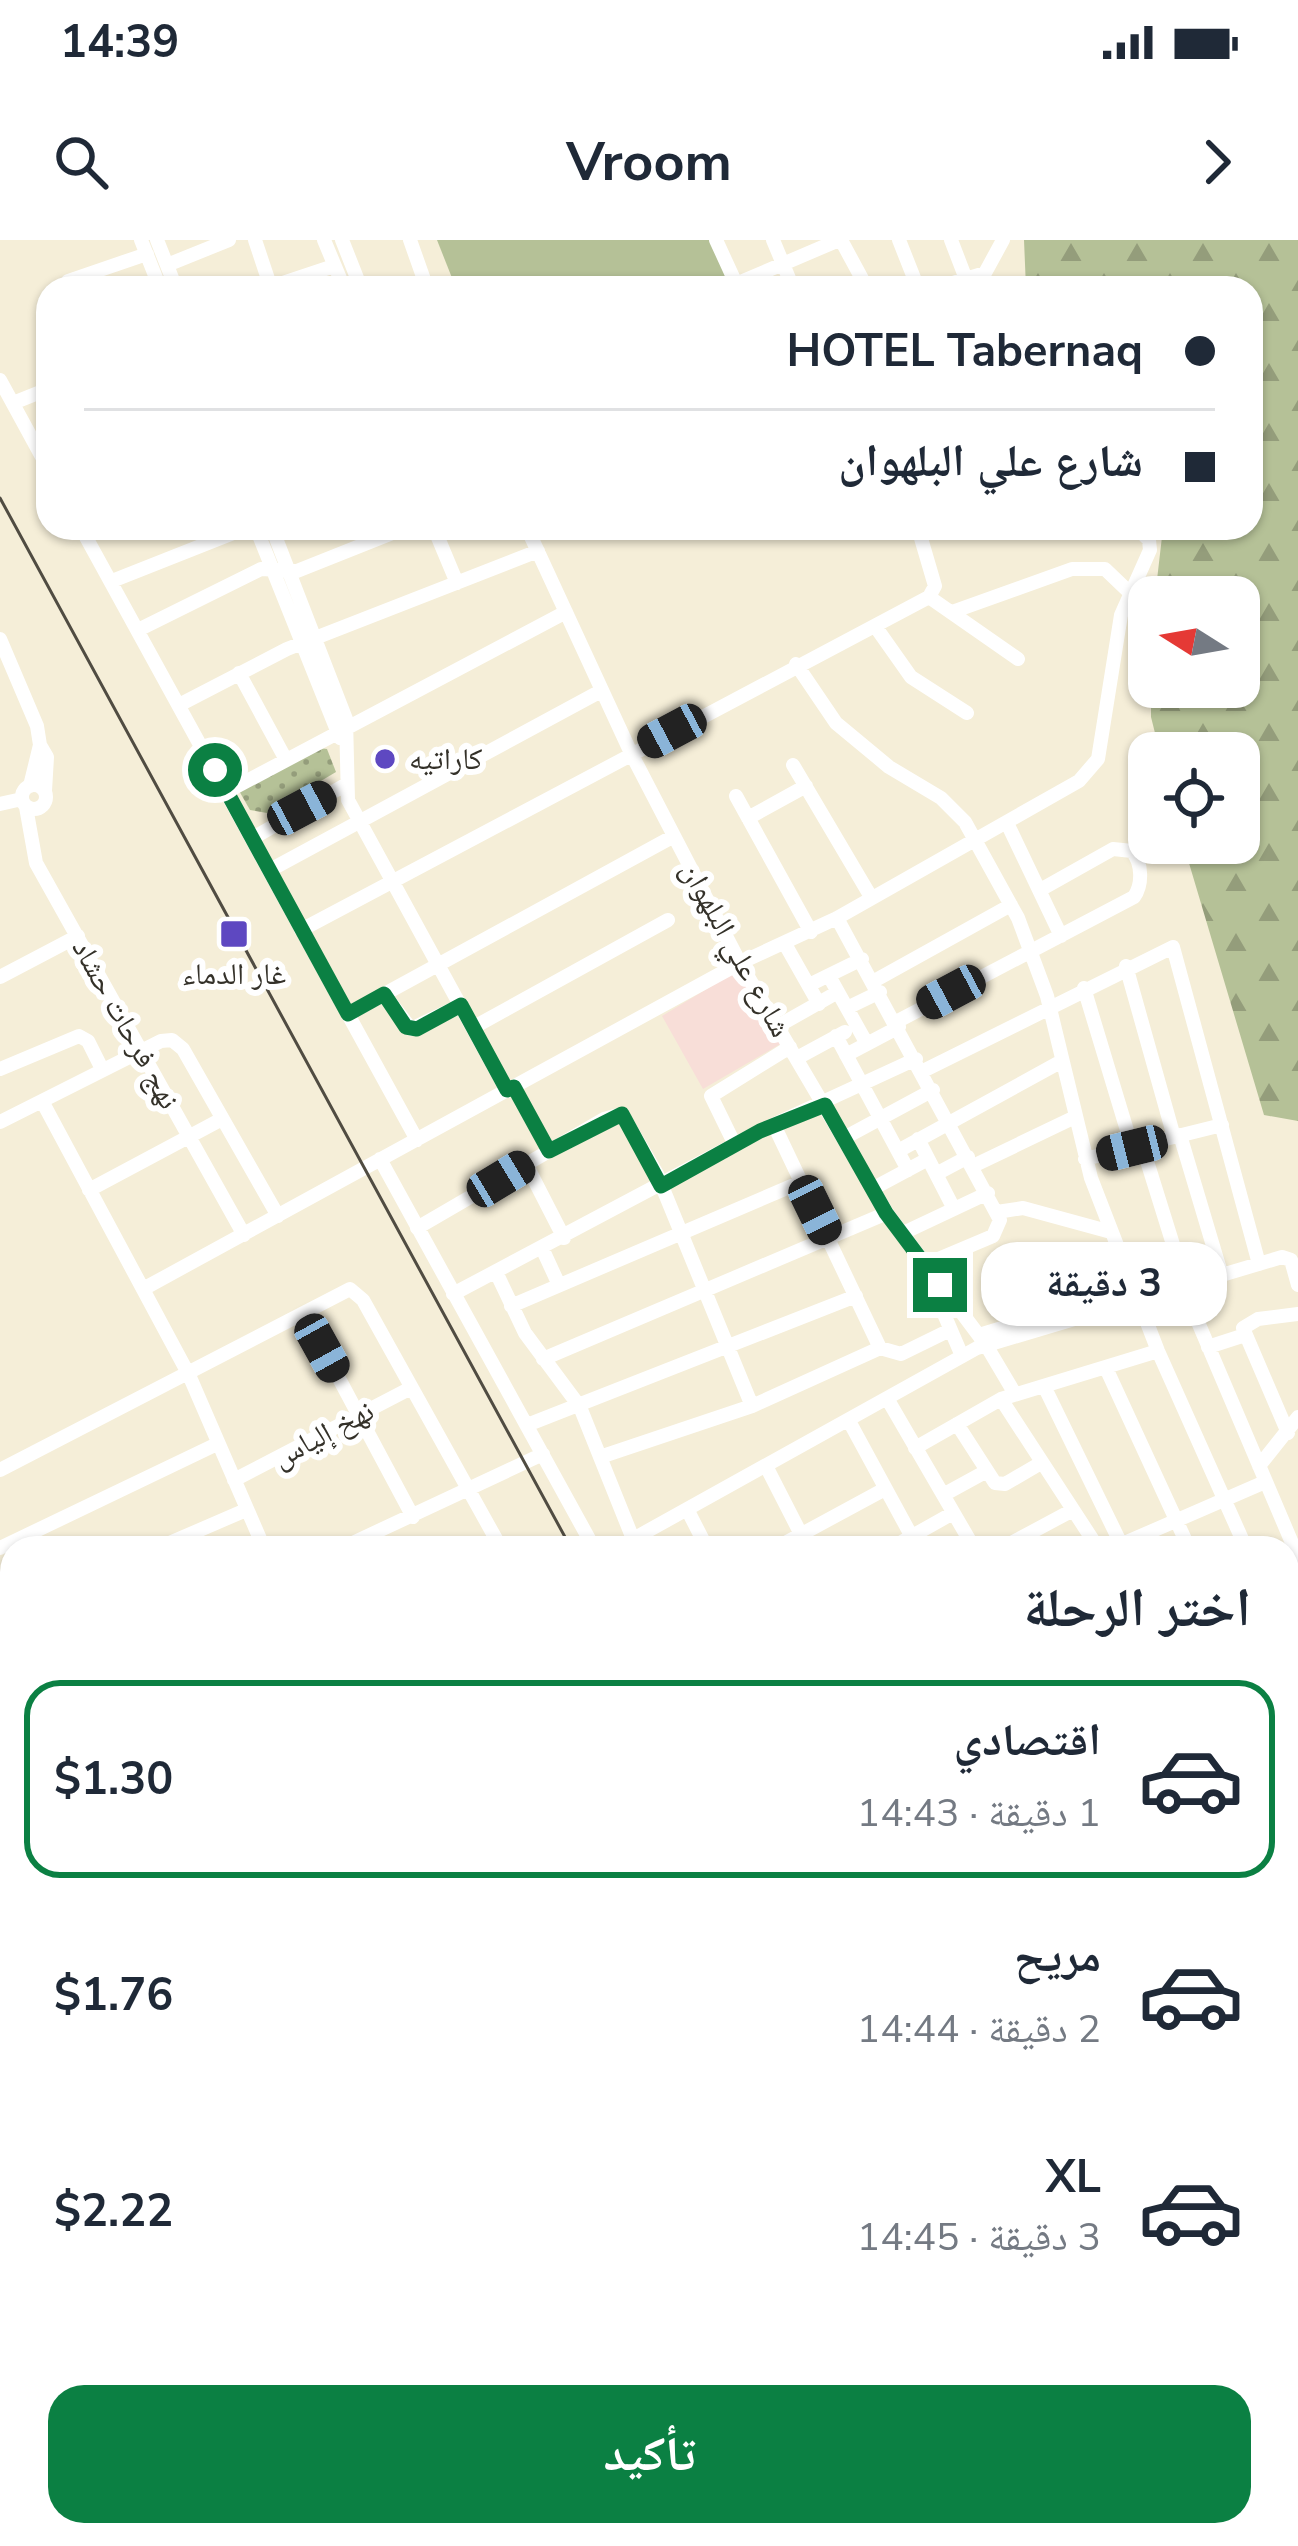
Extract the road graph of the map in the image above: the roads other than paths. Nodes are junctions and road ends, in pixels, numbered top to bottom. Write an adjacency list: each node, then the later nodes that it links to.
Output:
1 (157, 240): 15 (street)
2 (229, 240): 15 (street)
3 (255, 240): 20 (street)
4 (324, 240): 16 (street)
5 (342, 240): 23 (street)
6 (410, 240): 24 (street)
7 (716, 240): 25 (street)
8 (773, 240): 14 (street)
9 (840, 240): 14 (street); 28 (street)
10 (898, 240): 29 (street)
11 (951, 240): 30 (street)
12 (1003, 240): 31 (street)
13 (144, 247): 17 (street); 18 (street)
14 (782, 264): 26 (street); 27 (street)
15 (167, 265): 19 (street)
16 (334, 266): 21 (street); 22 (street)
17 (88, 276)
18 (155, 276)
19 (171, 276)
20 (266, 276)
21 (305, 276)
22 (339, 276)
23 (356, 276)
24 (424, 276)
25 (732, 276)
26 (757, 276)
27 (788, 276)
28 (860, 276)
29 (913, 276)
30 (965, 276)
31 (973, 276)
32 (0, 380): 34 (street)
33 (36, 394): 34 (street)
34 (13, 403): 35 (street)
35 (36, 446)
36 (88, 540): 49 (street)
37 (216, 540): 49 (street)
38 (260, 540): 46 (street)
39 (277, 540): 47 (street)
40 (374, 540): 47 (street)
41 (439, 540): 50 (street)
42 (534, 540): 45 (street, شارع علي البلهوان)
43 (922, 540): 52 (street)
44 (1148, 540): 48 (street)
45 (538, 551): 50 (street); 53 (street, شارع علي البلهوان)
46 (271, 568): 47 (street); 56 (street); 58 (street)
47 (290, 573): 58 (street)
48 (1135, 576)
49 (112, 581): 56 (street)
50 (457, 583): 58 (street)
51 (1128, 590): 54 (street); 77 (street)
52 (929, 597): 54 (street); 55 (street)
53 (566, 612): 62 (street, شارع علي البلهوان); 65 (street)
54 (952, 612): 59 (street)
55 (874, 626): 60 (street); 64 (street)
56 (138, 630): 63 (street)
57 (0, 639): 73 (street)
58 (308, 640): 61 (street); 65 (street)
59 (1018, 659)
60 (796, 664): 66 (street); 80 (street)
61 (239, 673): 63 (street); 67 (street)
62 (602, 691): 66 (street, شارع علي البلهوان); 76 (street)
63 (179, 705): 71 (street)
64 (967, 713)
65 (342, 728): 67 (street); 69 (street)
66 (631, 753): 78 (street, شارع علي البلهوان); 82 (street)
67 (285, 758): 71 (street)
68 (794, 765): 70 (street)
69 (345, 784): 76 (street); 79 (street)
70 (806, 786): 75 (street); 84 (street)
71 (228, 791): 79 (street)
72 (736, 796): 75 (street)
73 (33, 798): 74 (street); 90 (street, نهج فرحات حشاد)
74 (0, 804)
75 (748, 818): 89 (street)
76 (360, 821): 81 (street); 82 (street)
77 (1007, 823): 80 (street); 83 (street)
78 (674, 836): 95 (street, شارع علي البلهوان); 96 (street)
79 (253, 838): 81 (street)
80 (976, 840): 84 (street); 85 (street)
81 (270, 870): 88 (street)
82 (393, 882): 88 (street); 96 (street)
83 (1040, 890): 91 (street); 91 (street)
84 (871, 897): 86 (street)
85 (1011, 905): 93 (street); 101 (street)
86 (837, 918): 89 (street); 94 (street)
87 (668, 920): 113 (street)
88 (301, 930): 109 (street)
89 (811, 932): 92 (street)
90 (78, 936): 99 (street); 116 (street, نهج فرحات حشاد)
91 (1061, 936): 93 (street)
92 (785, 944): 95 (street); 100 (street)
93 (1032, 952): 107 (street); 110 (street)
94 (862, 959): 98 (street); 101 (street)
95 (740, 963): 111 (street, شارع علي البلهوان); 124 (street)
96 (438, 964): 104 (street); 106 (street)
97 (1126, 966): 102 (street); 134 (street); 135 (street)
98 (829, 976): 100 (street); 103 (street)
99 (0, 977)
100 (809, 985): 105 (street)
101 (877, 986): 108 (street); 110 (street)
102 (1084, 988): 107 (street); 141 (street)
103 (838, 992): 105 (street); 108 (street)
104 (384, 994): 106 (street); 109 (street)
105 (819, 1004): 111 (street)
106 (461, 1005): 113 (street)
107 (1050, 1005): 119 (street); 120 (street)
108 (848, 1008): 112 (street)
109 (348, 1014): 139 (street)
110 (898, 1024): 115 (street); 120 (street)
111 (778, 1025): 117 (street, شارع علي البلهوان)
112 (857, 1026): 114 (street); 115 (street)
113 (474, 1027): 124 (street)
114 (836, 1036): 117 (street); 118 (street)
115 (866, 1044): 118 (street)
116 (141, 1051): 122 (street); 130 (street); 136 (street, نهج فرحات حشاد)
117 (794, 1053): 127 (street, شارع علي البلهوان); 140 (street)
118 (846, 1054): 123 (street)
119 (1062, 1061): 129 (street); 131 (street)
120 (920, 1065): 123 (street); 125 (street)
121 (0, 1069): 122 (street)
122 (102, 1069): 126 (street)
123 (863, 1087): 127 (street); 128 (street)
124 (511, 1089): 139 (street); 142 (street)
125 (933, 1090): 128 (street); 131 (street)
126 (42, 1101): 132 (street); 154 (street)
127 (825, 1105): 133 (street); 137 (street, شارع علي البلهوان)
128 (880, 1118): 137 (street); 143 (street)
129 (1072, 1118): 146 (street); 147 (street)
130 (222, 1119): 136 (street); 159 (street)
131 (949, 1121): 138 (street); 147 (street)
132 (0, 1122)
133 (774, 1125): 140 (street); 151 (street)
134 (1222, 1125): 135 (street); 168 (street)
135 (1177, 1136): 141 (street); 171 (street)
136 (188, 1138): 154 (street); 164 (street, نهج فرحات حشاد)
137 (844, 1138): 153 (street, شارع علي البلهوان)
138 (918, 1139): 143 (street); 144 (street)
139 (417, 1140): 145 (street)
140 (735, 1145): 152 (street)
141 (1137, 1146): 146 (street); 174 (street)
142 (549, 1151): 148 (street); 152 (street)
143 (898, 1151): 149 (street)
144 (928, 1159): 149 (street); 150 (street)
145 (380, 1160): 159 (street); 160 (street)
146 (1085, 1160): 161 (street)
147 (971, 1161): 150 (street); 155 (street)
148 (526, 1164): 160 (street); 165 (street)
149 (908, 1170): 153 (street)
150 (937, 1174): 156 (street)
151 (801, 1182): 162 (street); 166 (street)
152 (661, 1186): 162 (street); 165 (street)
153 (872, 1189): 158 (street, شارع علي البلهوان)
154 (89, 1190): 175 (street)
155 (988, 1193): 156 (street); 157 (street)
156 (954, 1209): 163 (street)
157 (997, 1212): 161 (street); 169 (street)
158 (886, 1213): 163 (street, شارع علي البلهوان); 166 (street)
159 (278, 1216): 164 (street)
160 (417, 1228): 177 (street)
161 (1112, 1232): 178 (street)
162 (682, 1234): 172 (street); 176 (street)
163 (901, 1234): 169 (street, شارع علي البلهوان)
164 (244, 1235): 175 (street)
165 (564, 1238): 167 (street)
166 (829, 1239): 176 (street); 179 (street)
167 (542, 1248): 170 (street); 172 (street)
168 (1259, 1264): 171 (street); 173 (street)
169 (924, 1269): 183 (street); 185 (street, شارع علي البلهوان)
170 (496, 1272): 177 (street); 180 (street)
171 (1222, 1276): 174 (street)
172 (559, 1285): 180 (street)
173 (1298, 1286)
174 (1185, 1287): 178 (street); 187 (street)
175 (143, 1289): 193 (street)
176 (707, 1289): 186 (street); 191 (street)
177 (453, 1294): 204 (street)
178 (1135, 1294): 185 (street); 189 (street)
179 (856, 1296): 186 (street); 188 (street)
180 (511, 1306): 191 (street)
181 (304, 1313): 193 (street); 195 (street); 201 (street)
182 (1298, 1314): 184 (street)
183 (950, 1330): 188 (street); 190 (street)
184 (1245, 1335): 187 (street); 205 (street)
185 (982, 1340): 190 (street); 196 (street, شارع علي البلهوان)
186 (729, 1347): 198 (street); 199 (street)
187 (1208, 1347): 212 (street)
188 (880, 1348): 198 (street)
189 (1158, 1351): 192 (street); 220 (street)
190 (962, 1356): 197 (street)
191 (543, 1359): 199 (street)
192 (1106, 1368): 194 (street); 226 (street)
193 (189, 1375): 206 (street); 213 (street)
194 (1044, 1386): 196 (street); 243 (street)
195 (411, 1388): 201 (street, نهخ إلياس); 218 (street)
196 (1008, 1396): 203 (street); 210 (street, شارع علي البلهوان)
197 (887, 1400): 202 (street); 207 (street)
198 (752, 1406): 209 (street)
199 (580, 1407): 204 (street); 209 (street)
200 (1298, 1417): 205 (street)
201 (360, 1418): 215 (street, نهخ إلياس); 225 (street)
202 (848, 1421): 211 (street); 217 (street)
203 (957, 1424): 207 (street); 214 (street)
204 (527, 1425): 208 (street)
205 (1288, 1433): 212 (street)
206 (217, 1444): 215 (street); 227 (street)
207 (915, 1448): 219 (street)
208 (543, 1454): 218 (street); 232 (street)
209 (600, 1457): 233 (street)
210 (1041, 1463): 214 (street); 223 (street, شارع علي البلهوان)
211 (766, 1466): 221 (street); 236 (street)
212 (1259, 1466): 216 (street)
213 (0, 1469)
214 (985, 1472): 219 (street)
215 (233, 1480): 222 (street)
216 (1265, 1482): 220 (street); 247 (street)
217 (885, 1489): 237 (street); 238 (street)
218 (468, 1493): 225 (street); 231 (street)
219 (943, 1495): 224 (street)
220 (1224, 1499): 226 (street); 246 (street)
221 (687, 1509): 234 (street); 235 (street)
222 (246, 1510): 228 (street); 229 (street)
223 (1073, 1510): 241 (street); 242 (street, شارع علي البلهوان)
224 (953, 1513): 239 (street); 240 (street)
225 (412, 1517): 230 (street)
226 (1177, 1520): 244 (street); 245 (street)
227 (25, 1536)
228 (186, 1536)
229 (258, 1536)
230 (379, 1536)
231 (489, 1536)
232 (587, 1536)
233 (632, 1536)
234 (638, 1536)
235 (701, 1536)
236 (802, 1536)
237 (814, 1536)
238 (911, 1536)
239 (914, 1536)
240 (967, 1536)
241 (1024, 1536)
242 (1090, 1536)
243 (1117, 1536)
244 (1144, 1536)
245 (1184, 1536)
246 (1241, 1536)
247 (1289, 1536)

